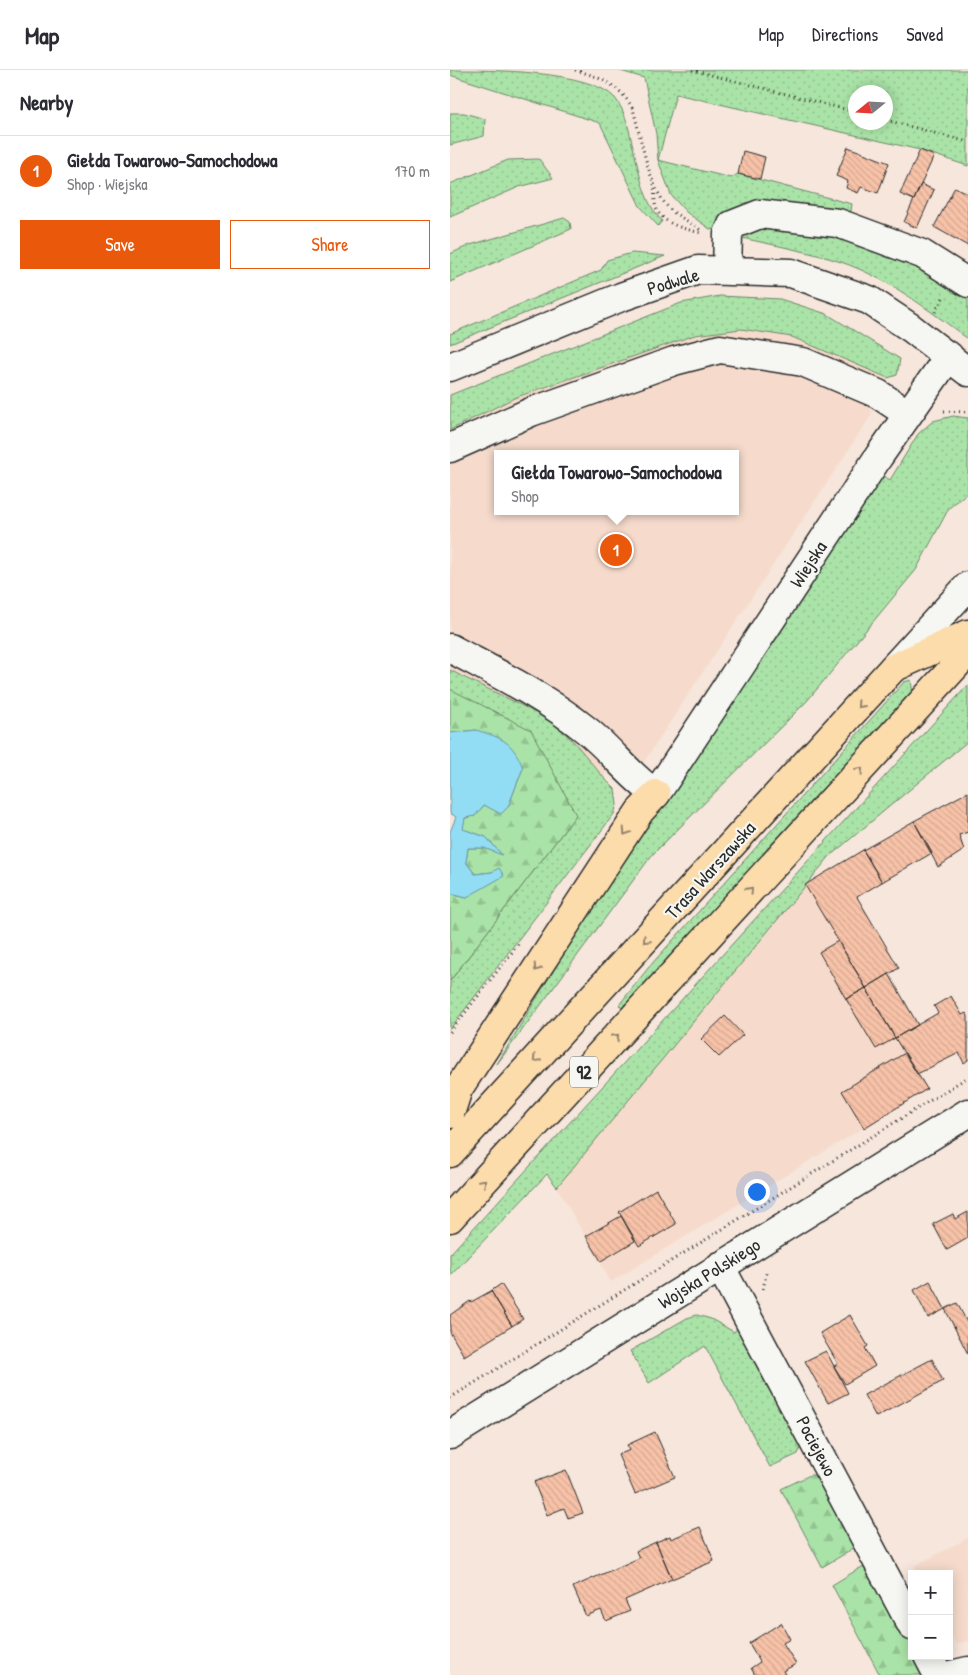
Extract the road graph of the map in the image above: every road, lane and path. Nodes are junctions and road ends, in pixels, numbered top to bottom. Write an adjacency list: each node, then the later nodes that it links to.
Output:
1 (575, 70): 6 (path)
2 (692, 70): 3 (path)
3 (848, 110)
4 (893, 122): 5 (path)
5 (968, 142)
6 (654, 184)
7 (727, 271): 8 (street); 9 (street, Podwale); 10 (street, Podwale)
8 (968, 284)
9 (958, 364): 11 (street, Wiejska)
10 (450, 367)
11 (908, 414): 12 (street); 20 (street, Wiejska)
12 (450, 448)
13 (962, 592): 15 (street); 18 (street, Trasa Warszawska / 92)
14 (968, 634): 15 (main road)
15 (942, 646): 18 (main road); 19 (street)
16 (450, 648): 20 (street)
17 (968, 652): 19 (main road, 92)
18 (893, 668): 24 (main road, Trasa Warszawska / 92, one-way to 24)
19 (921, 704): 25 (main road, 92, one-way to 19)
20 (656, 794): 23 (main road, one-way to 23)
21 (968, 1077): 29 (path)
22 (968, 1113): 26 (street, Wojska Polskiego)
23 (450, 1114)
24 (450, 1153)
25 (450, 1218)
26 (720, 1266): 30 (street, Wojska Polskiego); 31 (street, Pociejewo)
27 (768, 1266): 28 (path)
28 (763, 1291)
29 (450, 1398)
30 (450, 1435)
31 (908, 1618)
32 (930, 1660): 34 (street)
33 (968, 1671): 35 (street)
34 (938, 1675)
35 (951, 1675)

